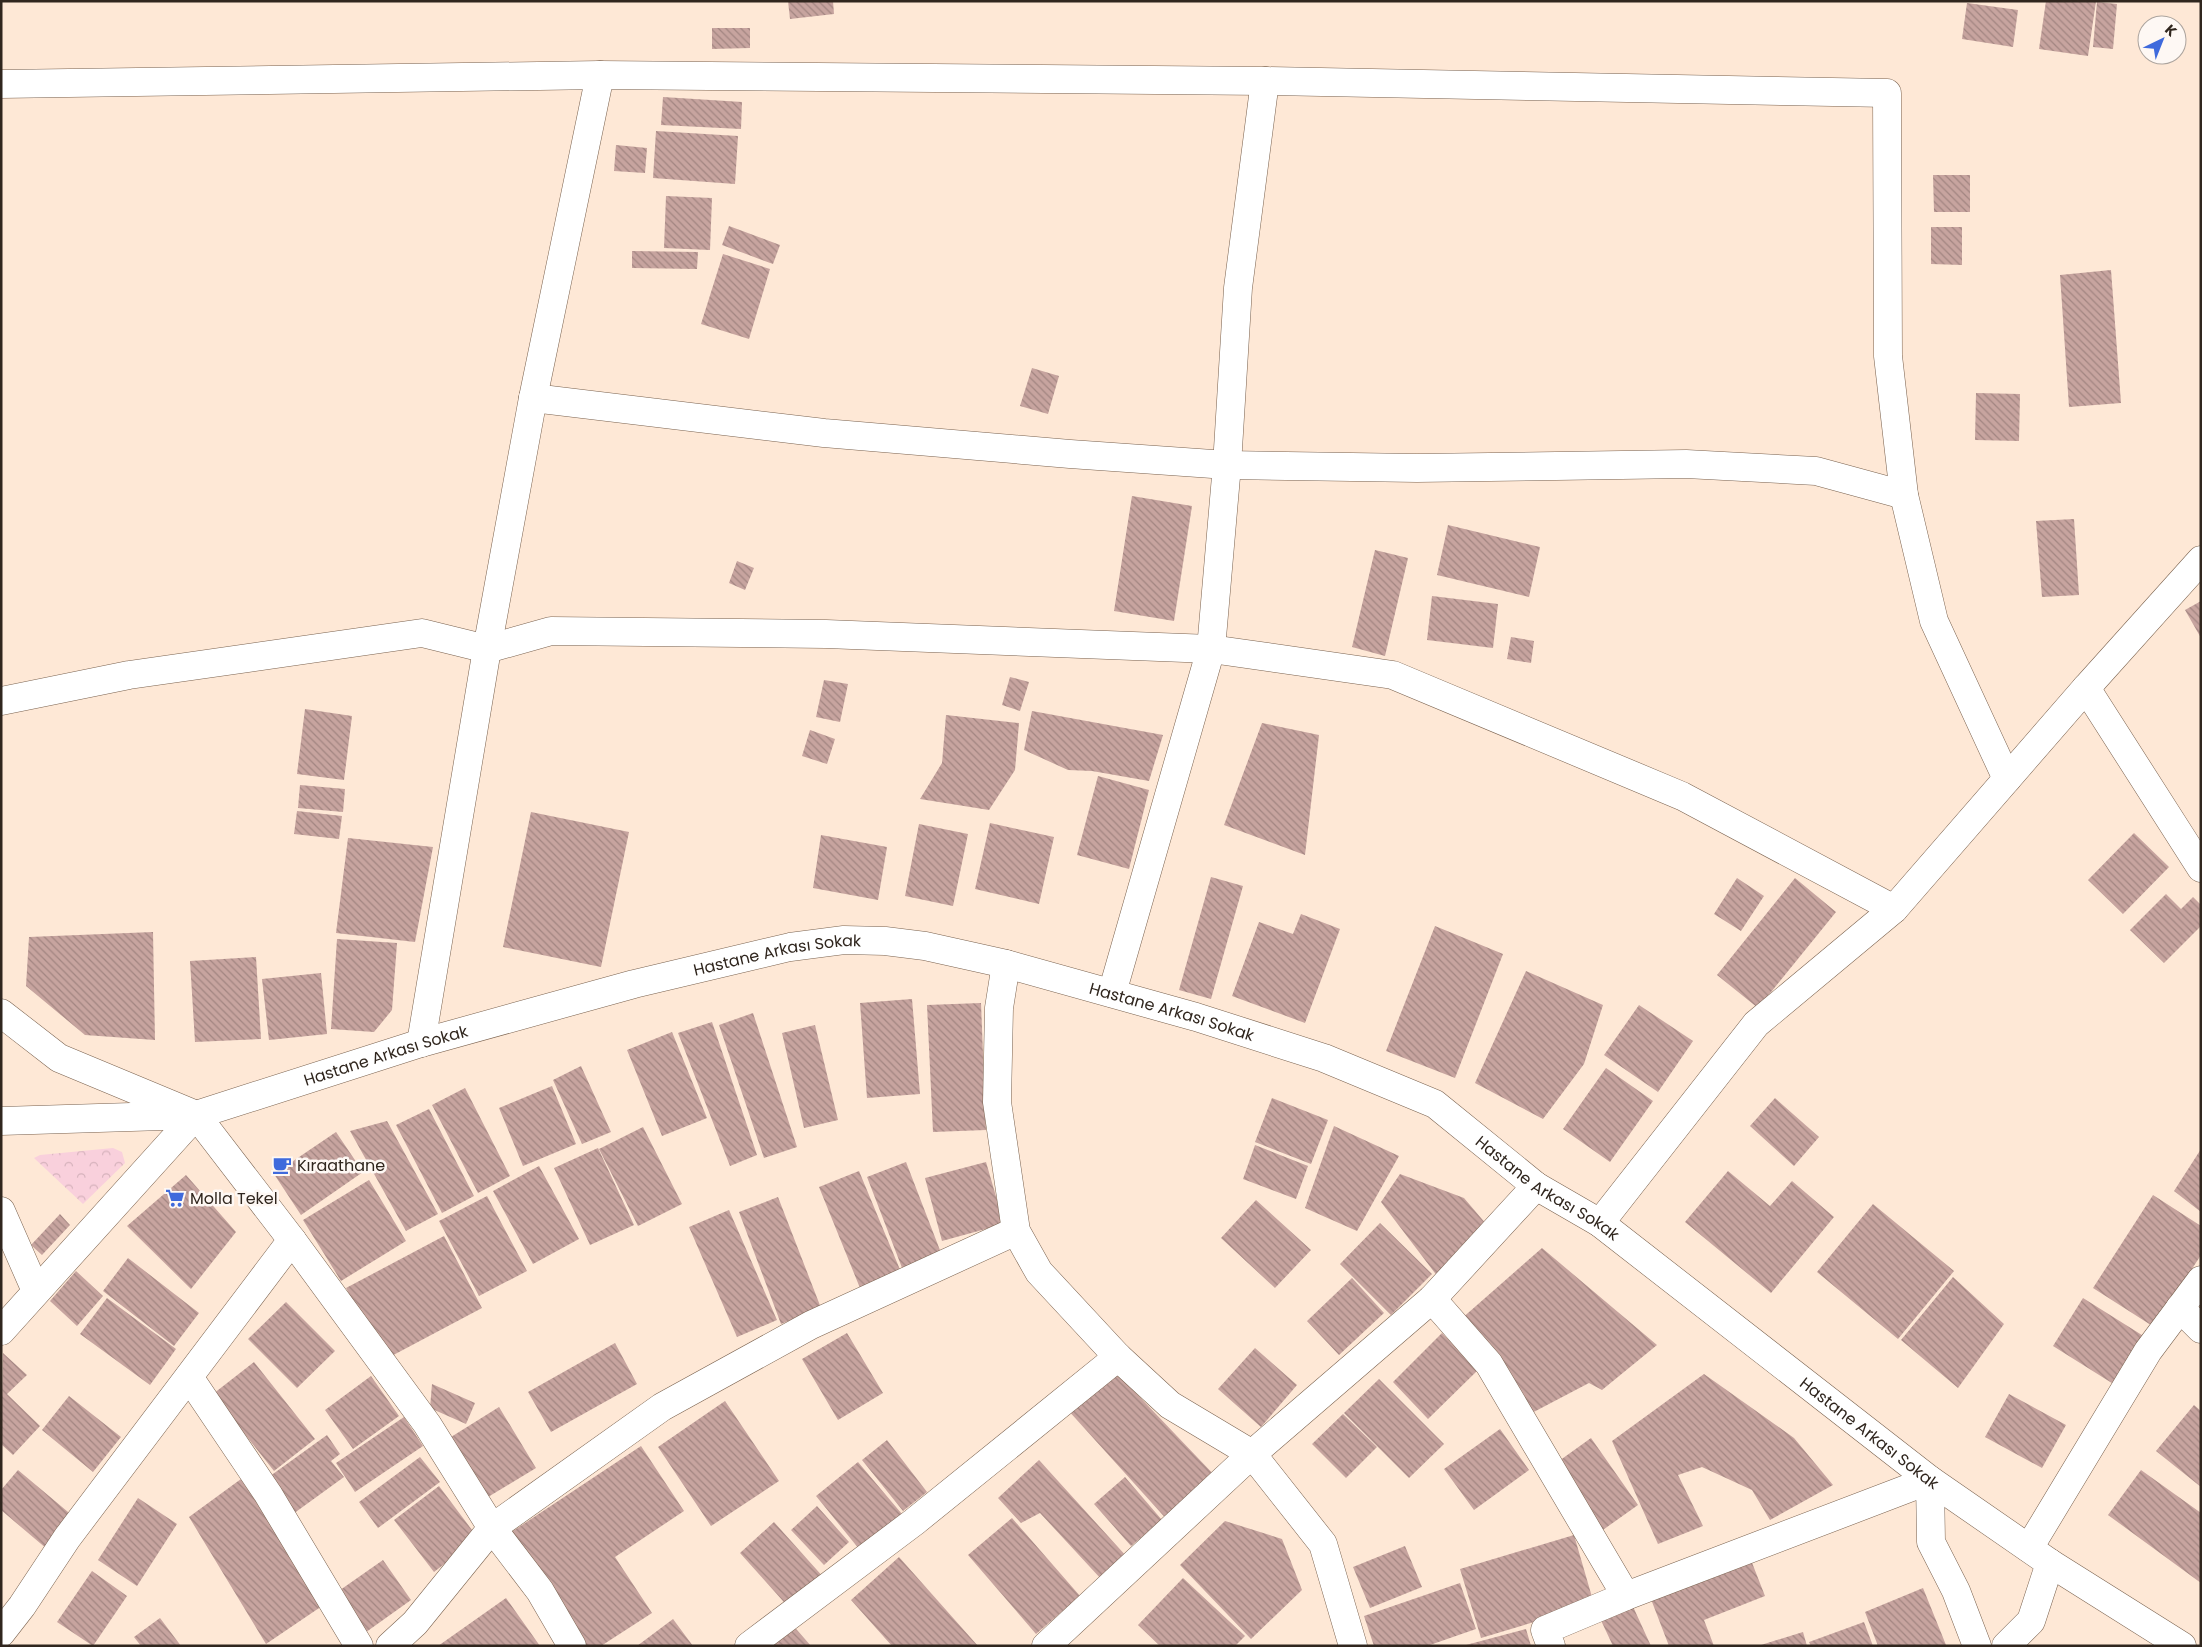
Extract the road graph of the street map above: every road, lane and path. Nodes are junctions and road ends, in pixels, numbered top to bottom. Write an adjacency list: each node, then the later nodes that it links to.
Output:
1 (600, 75): 2 (street); 3 (street); 4 (street)
2 (1264, 81): 5 (street); 6 (street)
3 (1, 84)
4 (533, 398): 5 (street); 8 (street)
5 (1227, 465): 6 (street); 9 (street)
6 (1904, 495): 12 (street)
7 (2201, 560): 10 (street)
8 (487, 649): 9 (street); 11 (street); 18 (street)
9 (1211, 649): 14 (street); 16 (street)
10 (2086, 688): 12 (street); 13 (street)
11 (1, 701)
12 (2007, 779): 14 (street)
13 (2201, 868)
14 (1894, 909): 23 (street)
15 (1006, 964): 16 (street, Hastane Arkası Sokak); 18 (street, Hastane Arkası Sokak); 24 (street)
16 (1112, 994): 21 (street, Hastane Arkası Sokak)
17 (1, 1014): 19 (street)
18 (422, 1043): 19 (street, Hastane Arkası Sokak)
19 (196, 1116): 20 (street, Hastane Arkası Sokak); 25 (street); 27 (street)
20 (1, 1121)
21 (1536, 1186): 23 (street, Hastane Arkası Sokak); 28 (street)
22 (1, 1211): 27 (street)
23 (1600, 1223): 35 (street, Hastane Arkası Sokak)
24 (1016, 1231): 32 (street); 36 (street)
25 (292, 1240): 33 (street); 36 (street)
26 (2201, 1280): 29 (street)
27 (36, 1291): 31 (street)
28 (1432, 1298): 34 (street); 38 (street)
29 (2180, 1308): 30 (street); 37 (street)
30 (2201, 1329)
31 (1, 1331)
32 (1118, 1357): 34 (street); 43 (street)
33 (189, 1377): 39 (street); 40 (street)
34 (1252, 1454): 44 (street); 45 (street)
35 (1930, 1480): 37 (street, Hastane Arkası Sokak); 38 (street); 47 (street)
36 (492, 1528): 41 (street); 42 (street)
37 (2039, 1556): 48 (street); 49 (street, Hastane Arkası Sokak)
38 (1626, 1596): 46 (street)
39 (1, 1633)
40 (359, 1646)
41 (390, 1646)
42 (572, 1646)
43 (749, 1646)
44 (1046, 1646)
45 (1353, 1646)
46 (1551, 1646)
47 (1977, 1646)
48 (2006, 1646)
49 (2182, 1646)

